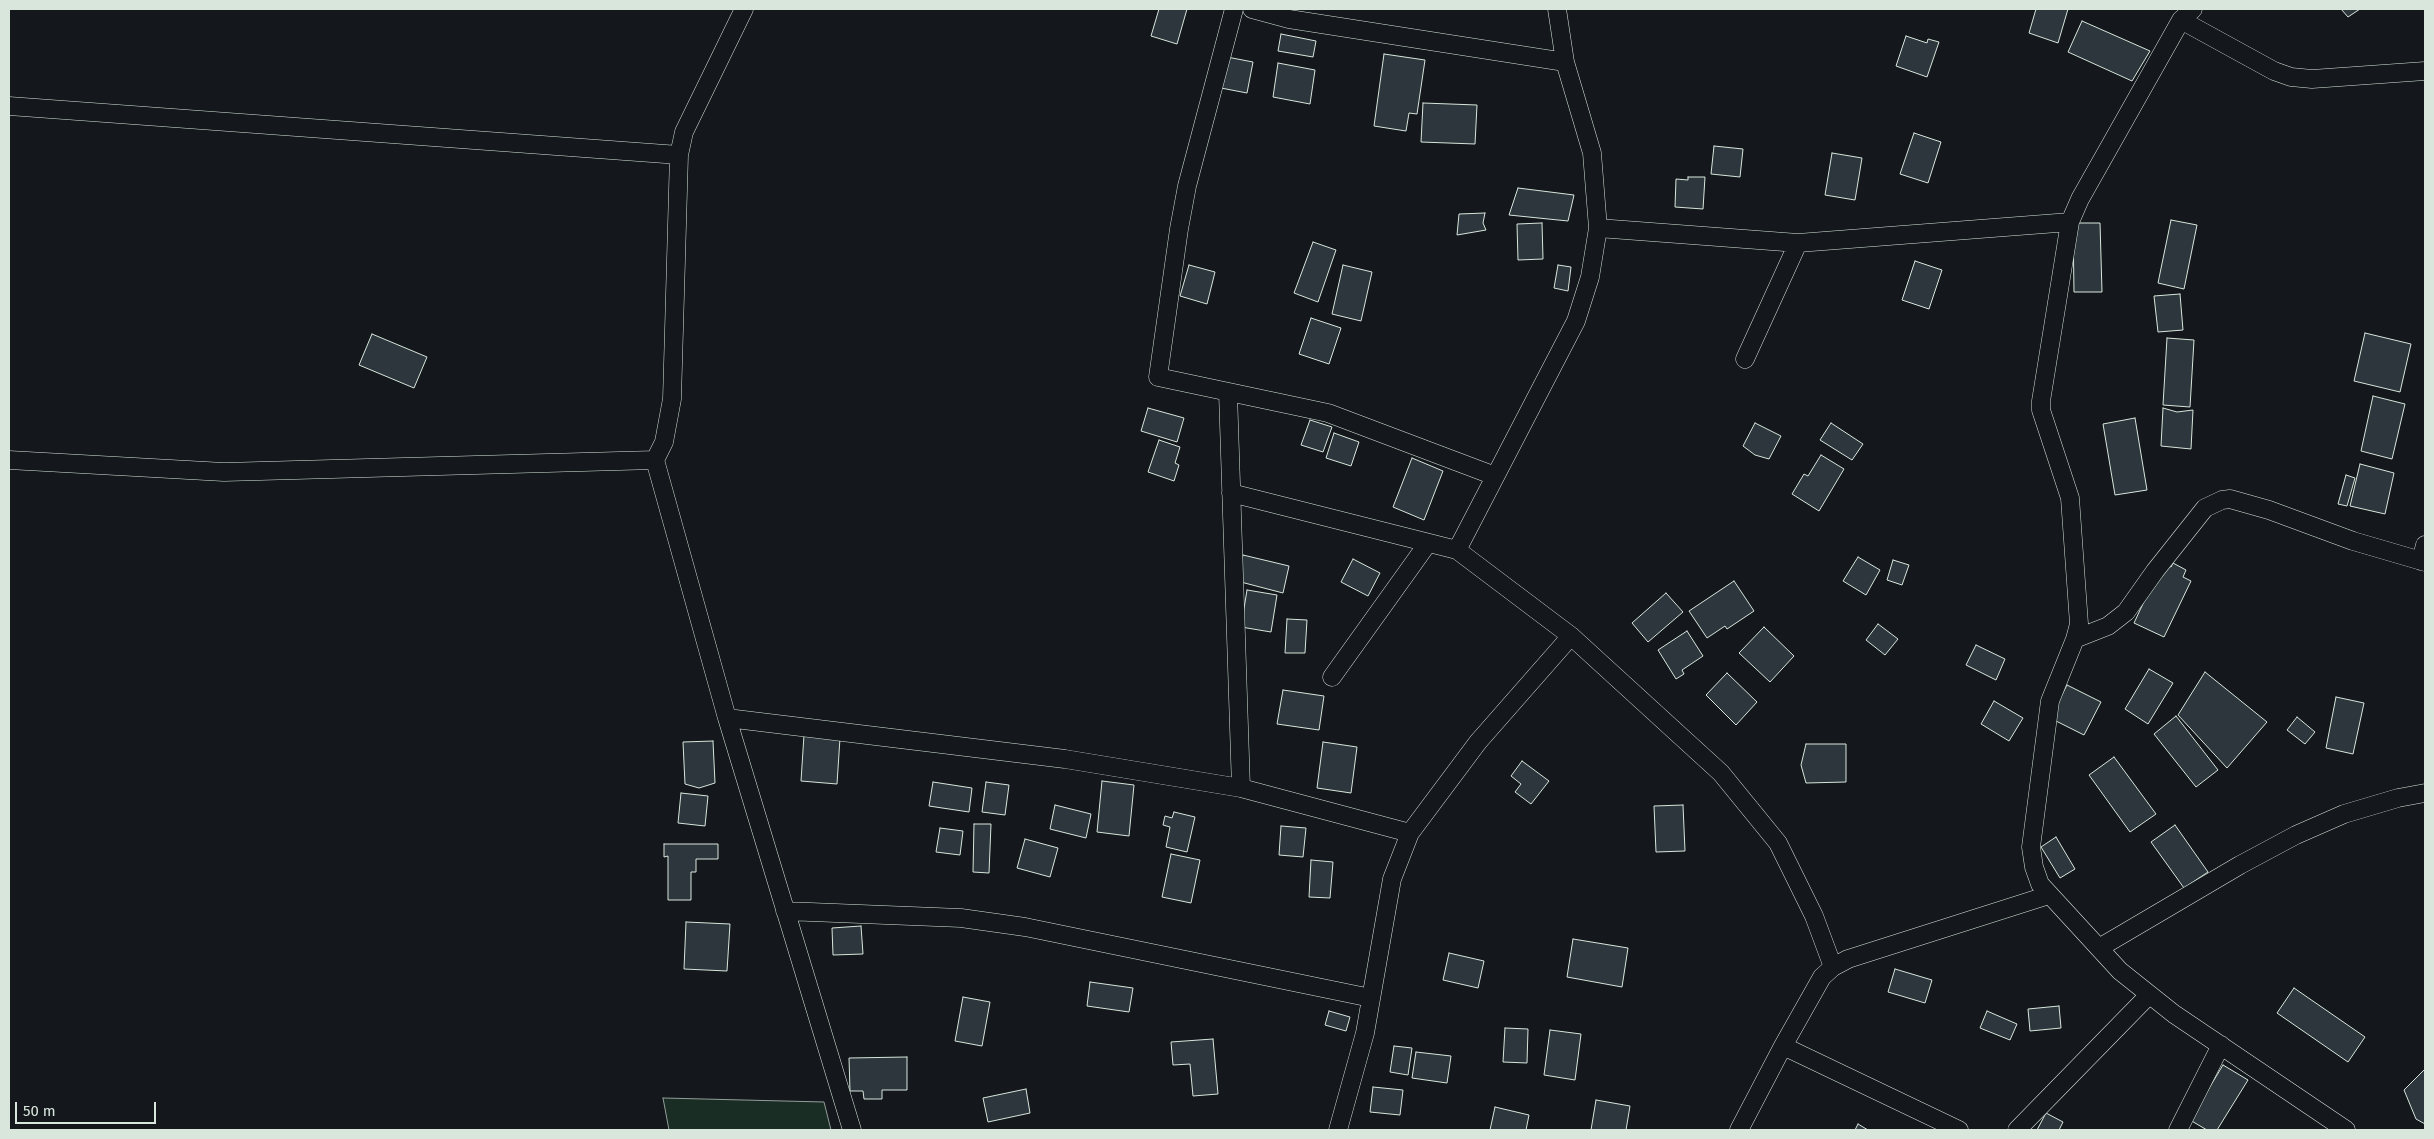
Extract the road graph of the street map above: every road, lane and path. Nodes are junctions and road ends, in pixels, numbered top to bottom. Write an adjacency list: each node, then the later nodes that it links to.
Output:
1 (744, 9): 9 (street)
2 (1234, 9): 14 (street)
3 (1252, 9): 6 (street)
4 (1557, 9): 6 (street)
5 (2187, 14): 7 (street); 10 (street)
6 (1565, 62): 11 (street)
7 (2425, 71)
8 (9, 106): 9 (street)
9 (679, 155): 16 (street)
10 (2070, 222): 12 (street); 23 (street)
11 (1598, 228): 12 (street); 17 (street)
12 (1798, 242): 13 (street)
13 (1745, 359)
14 (1228, 393): 17 (street); 18 (street)
15 (9, 460): 16 (street)
16 (655, 460): 25 (street)
17 (1495, 476): 20 (street)
18 (1231, 493): 19 (street); 26 (street)
19 (1428, 543): 20 (street); 24 (street)
20 (1457, 550): 22 (street)
21 (2424, 556): 23 (street)
22 (1571, 636): 28 (street); 32 (street)
23 (2075, 639): 29 (street)
24 (1332, 677)
25 (727, 718): 26 (street); 30 (street)
26 (1241, 788): 28 (street)
27 (2425, 793): 31 (street)
28 (1410, 834): 34 (street)
29 (2049, 895): 31 (street); 32 (street)
30 (785, 912): 34 (street); 37 (street)
31 (2099, 948): 33 (street)
32 (1833, 967): 36 (street)
33 (2149, 995): 35 (street); 41 (street)
34 (1371, 998): 38 (street)
35 (2221, 1045): 42 (street); 43 (street)
36 (1783, 1046): 39 (street); 40 (street)
37 (852, 1130)
38 (1338, 1130)
39 (1739, 1130)
40 (1959, 1130)
41 (2018, 1130)
42 (2178, 1130)
43 (2346, 1130)

